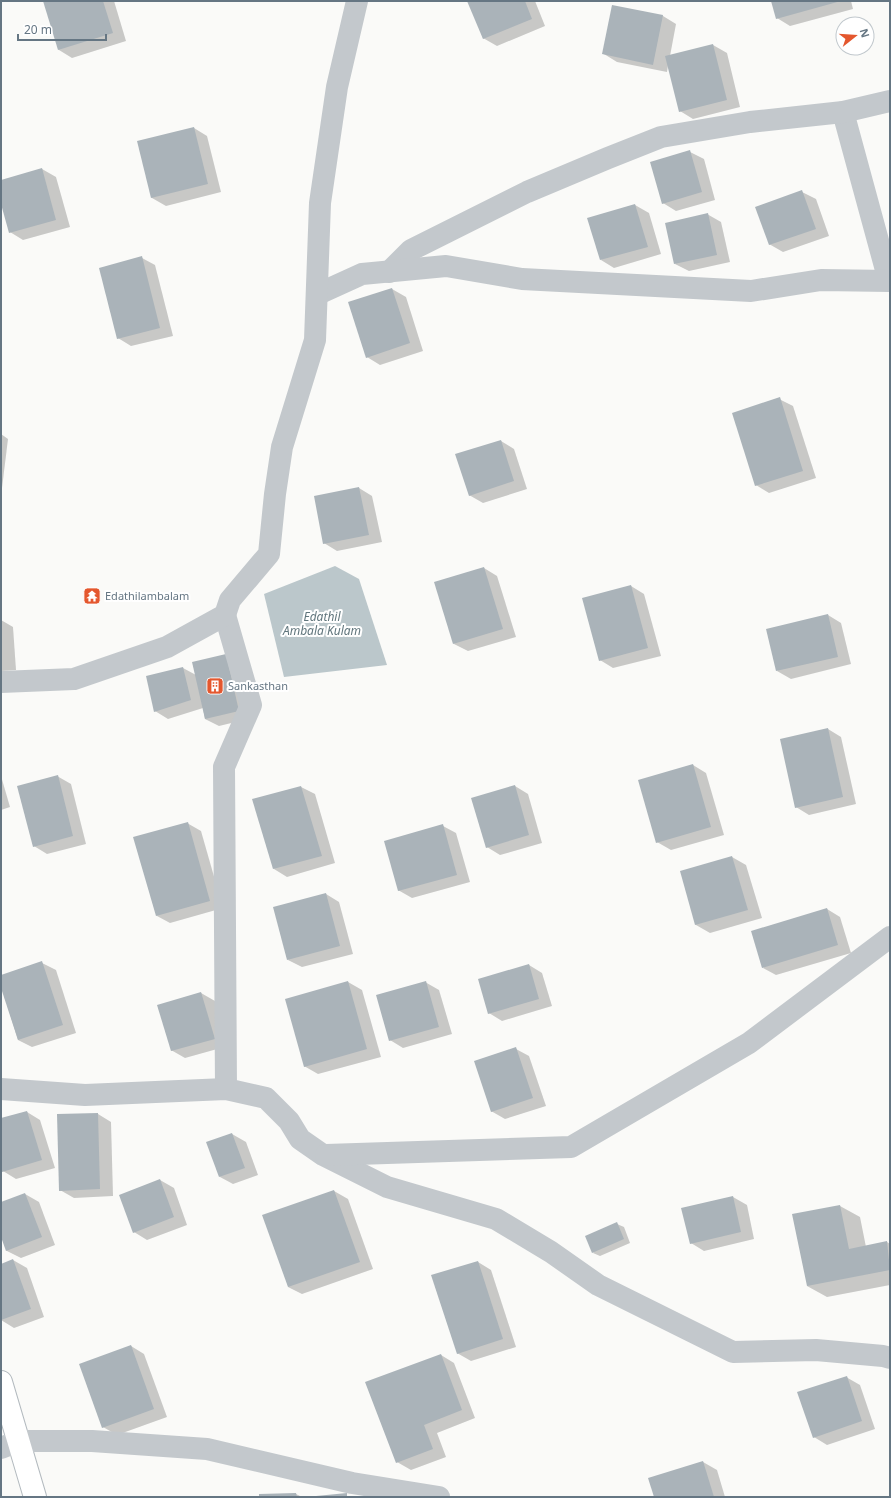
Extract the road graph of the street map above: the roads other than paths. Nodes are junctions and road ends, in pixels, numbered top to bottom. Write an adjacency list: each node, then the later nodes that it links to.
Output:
1 (357, 1): 6 (street)
2 (890, 101): 3 (street)
3 (843, 112): 4 (street); 5 (street)
4 (389, 272): 5 (street); 6 (street)
5 (890, 281)
6 (318, 294): 7 (street)
7 (225, 615): 8 (street); 11 (street)
8 (1, 682)
9 (890, 937): 12 (street)
10 (1, 1089): 11 (street)
11 (226, 1089): 12 (street)
12 (323, 1155): 13 (street)
13 (890, 1358)
14 (1, 1382): 15 (main road)
15 (10, 1445): 16 (main road); 17 (street)
16 (35, 1497)
17 (439, 1497)

